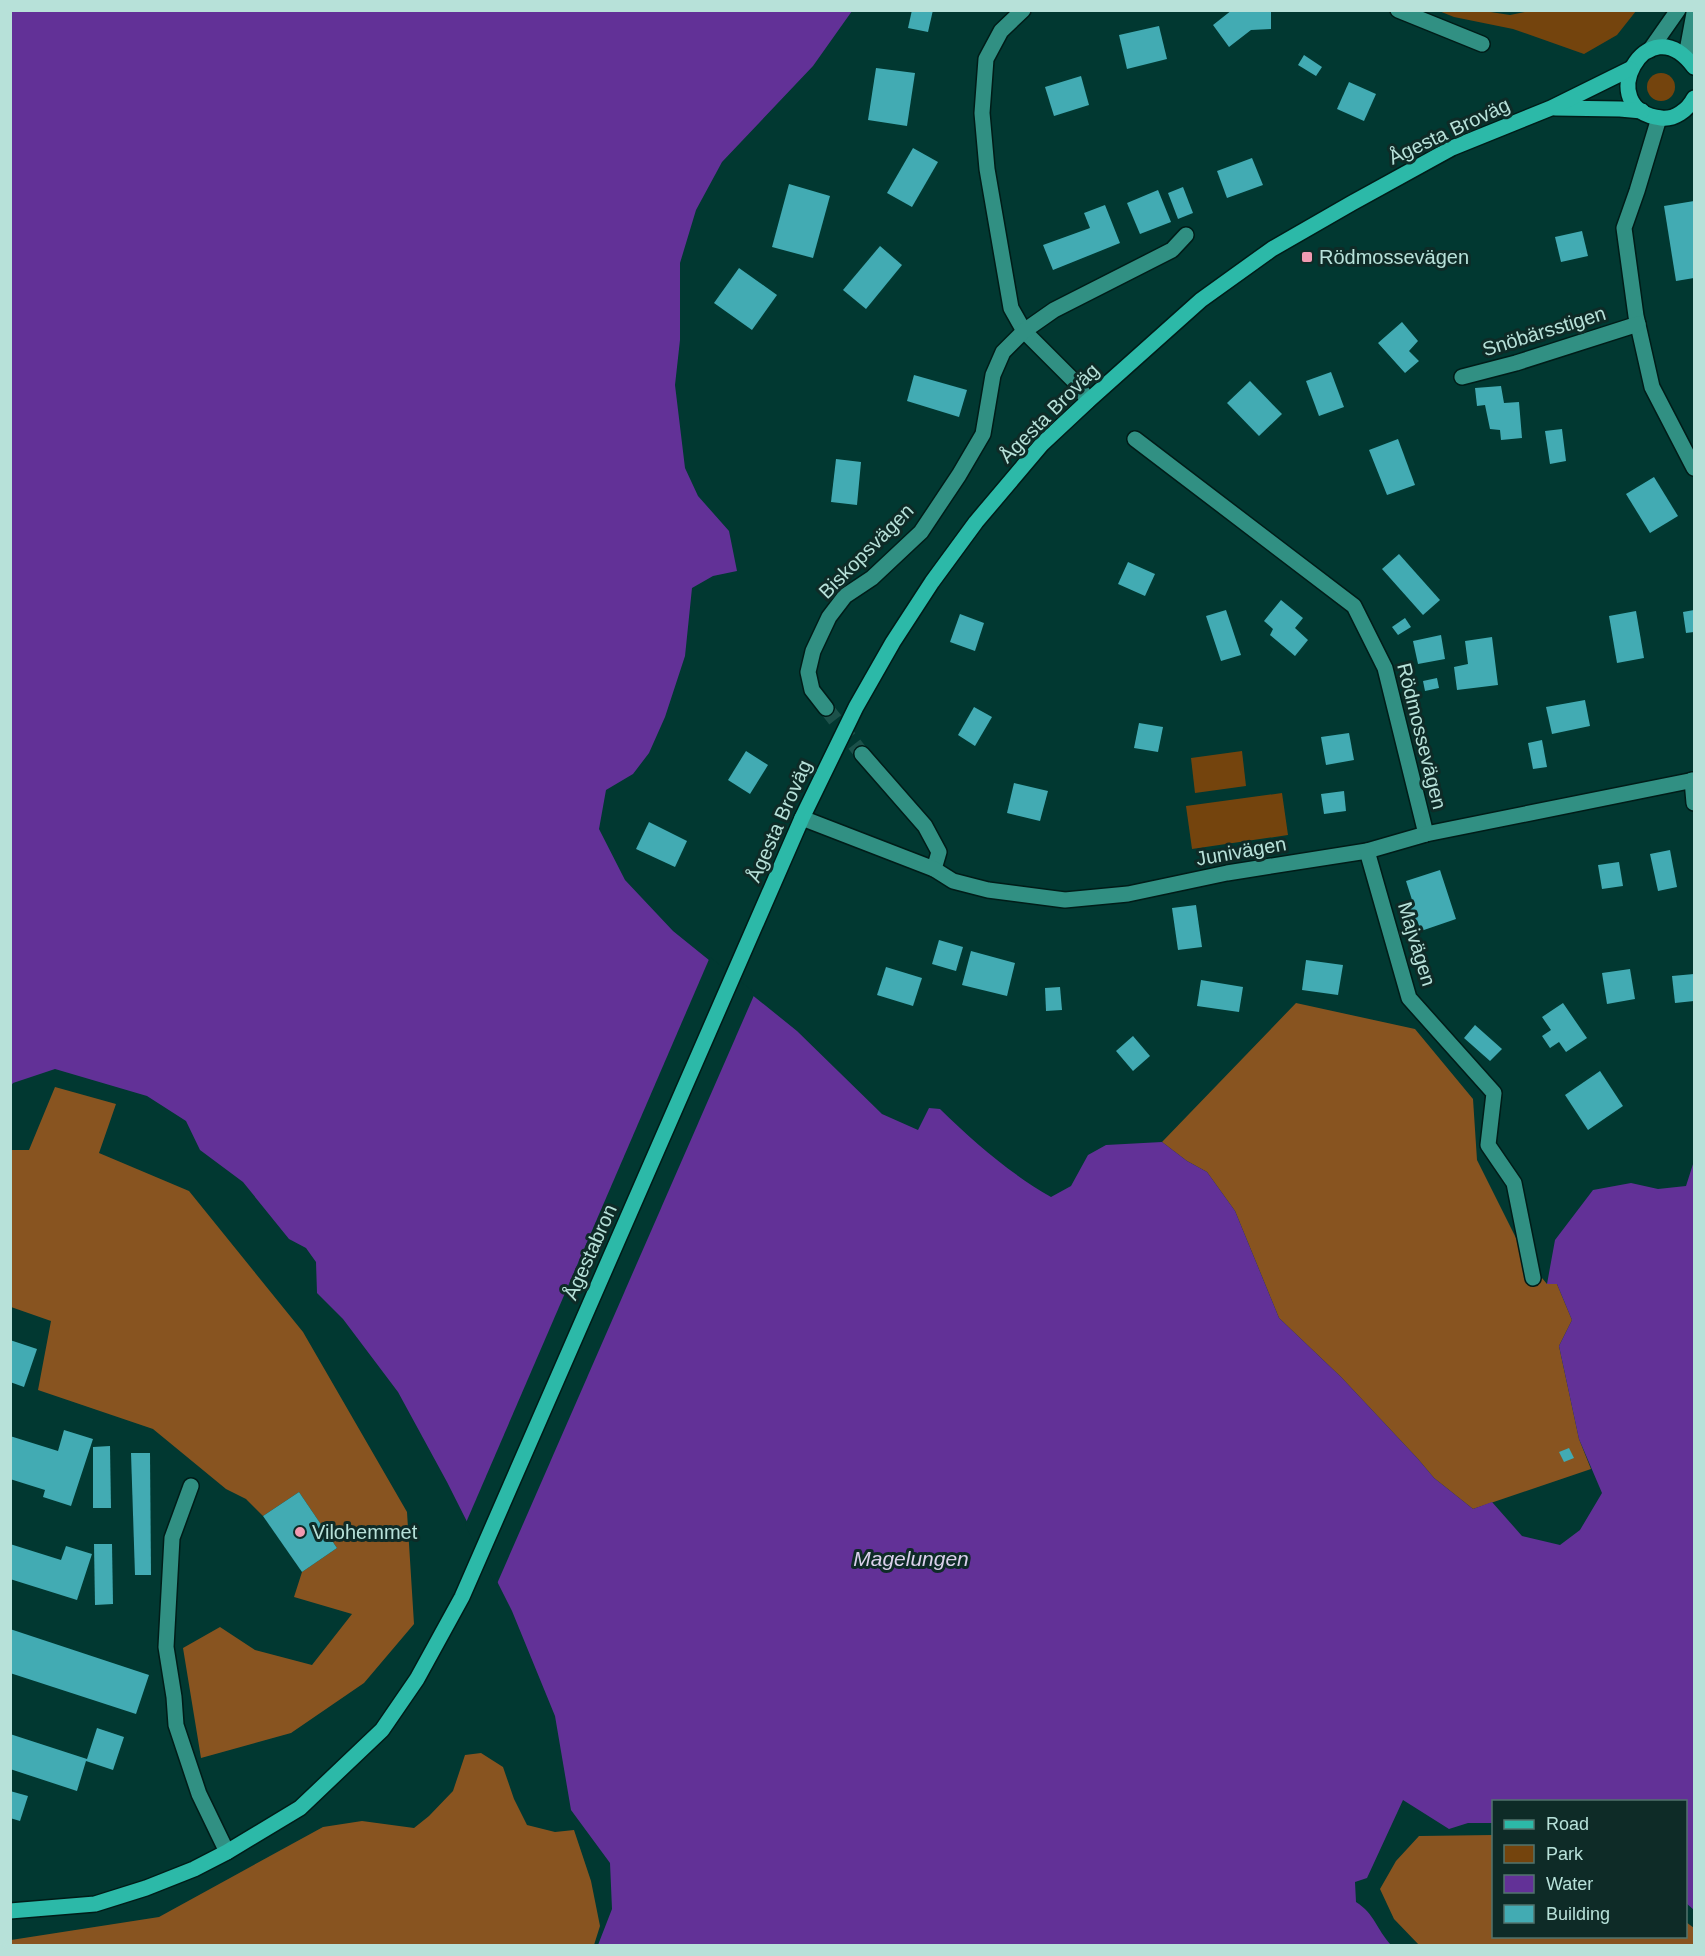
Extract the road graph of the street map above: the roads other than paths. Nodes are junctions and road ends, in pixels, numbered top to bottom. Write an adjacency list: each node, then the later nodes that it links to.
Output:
1 (1023, 10): 17 (street)
2 (1398, 10): 5 (street)
3 (1678, 10): 6 (street)
4 (1695, 13): 7 (street)
5 (1482, 44)
6 (1650, 50): 7 (main road); 8 (main road, Ågesta Broväg)
7 (1690, 62)
8 (1630, 69): 10 (main road, Ågesta Broväg); 11 (main road)
9 (1695, 98): 12 (main road)
10 (1551, 108): 11 (main road, Ågesta Broväg); 19 (main road, Ågesta Broväg)
11 (1642, 111): 14 (main road, Ågesta Broväg)
12 (1678, 115): 13 (main road); 14 (main road)
13 (1695, 116)
14 (1659, 118): 16 (street, Snöbärsstigen)
15 (1186, 235): 17 (street, Biskopsvägen)
16 (1638, 324): 18 (street, Snöbärsstigen); 21 (street, Snöbärsstigen)
17 (1024, 331): 19 (street); 22 (street, Biskopsvägen)
18 (1462, 376)
19 (1088, 401): 26 (main road, Ågesta Broväg)
20 (1135, 439): 27 (street, Rödmossevägen)
21 (1695, 468)
22 (826, 708)
23 (862, 754): 29 (street)
24 (1693, 780): 25 (street); 27 (street, Junivägen)
25 (1695, 803)
26 (802, 818): 29 (street, Junivägen); 30 (main road, Ågesta Broväg)
27 (1426, 834): 28 (street, Junivägen)
28 (1367, 851): 29 (street, Junivägen); 31 (street, Majvägen)
29 (934, 869)
30 (757, 923): 33 (main road, Ågestabron)
31 (1533, 1278)
32 (190, 1486): 33 (street)
33 (228, 1852): 34 (main road)
34 (10, 1911)

